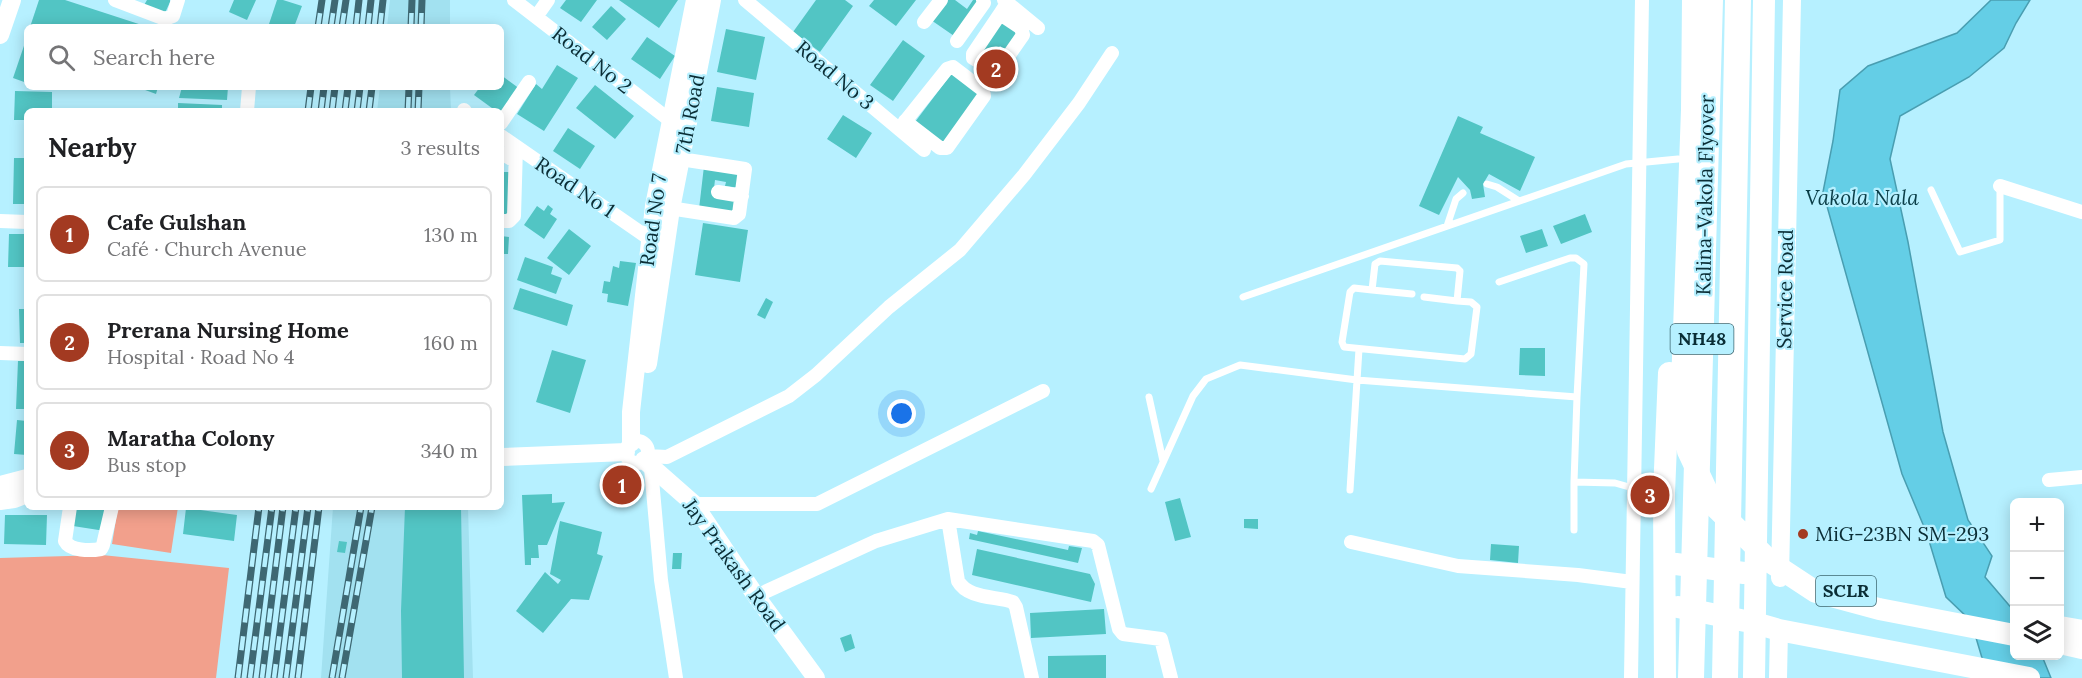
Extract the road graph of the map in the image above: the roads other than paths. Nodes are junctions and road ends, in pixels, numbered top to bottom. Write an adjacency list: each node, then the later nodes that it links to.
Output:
1 (12, 0): 22 (street)
2 (115, 0): 3 (street)
3 (178, 0)
4 (514, 0): 19 (street, Road No 2)
5 (695, 0): 29 (street, Road No 7)
6 (712, 0): 31 (street, 7th Road)
7 (746, 0): 30 (street, Road No 3)
8 (941, 0): 20 (street)
9 (983, 0): 23 (street)
10 (1642, 0): 39 (street)
11 (1684, 0): 38 (highway)
12 (1693, 0): 98 (highway)
13 (1710, 0): 107 (highway, Kalina-Vakola Flyover / NH48)
14 (1738, 0): 108 (highway, Kalina-Vakola Flyover / NH48)
15 (1764, 0): 88 (highway)
16 (1792, 0): 89 (street, Service Road)
17 (544, 2): 19 (street)
18 (1004, 6): 21 (street)
19 (536, 17): 29 (street, Road No 2)
20 (924, 22)
21 (1038, 28)
22 (0, 34)
23 (957, 41)
24 (1112, 53): 67 (street)
25 (529, 82): 28 (street)
26 (249, 90): 27 (street)
27 (247, 108)
28 (504, 119)
29 (670, 121): 31 (street, Road No 2); 36 (street, Road No 7)
30 (902, 125): 30 (street); 33 (street, Road No 3)
31 (687, 132): 37 (street, 7th Road)
32 (504, 140): 35 (street, Road No 1)
33 (924, 150)
34 (504, 153): 35 (street)
35 (515, 154): 50 (street); 53 (street, Road No 1)
36 (663, 156): 37 (street); 47 (street, Road No 7)
37 (681, 159): 45 (street); 47 (street, 7th Road)
38 (1678, 159): 39 (lane); 78 (highway)
39 (1638, 161): 46 (lane); 75 (street)
40 (1487, 184): 46 (lane)
41 (2000, 186): 42 (lane); 48 (street)
42 (1931, 190)
43 (718, 192): 45 (street)
44 (1463, 193): 52 (lane)
45 (742, 195): 47 (street)
46 (1519, 201): 52 (lane)
47 (662, 207): 53 (street, Road No 7)
48 (2082, 212)
49 (0, 221): 51 (street)
50 (504, 221)
51 (24, 222)
52 (1447, 226): 57 (lane)
53 (657, 243): 67 (street, Road No 7)
54 (1499, 282): 66 (lane)
55 (1372, 290): 56 (lane); 59 (lane); 60 (lane)
56 (1412, 294)
57 (1243, 297)
58 (1424, 297): 59 (lane)
59 (1457, 301): 60 (lane)
60 (1359, 349): 63 (lane)
61 (0, 353): 62 (street)
62 (24, 354)
63 (1357, 380): 66 (lane); 69 (lane); 77 (lane)
64 (1043, 391): 81 (street)
65 (1149, 397): 69 (lane)
66 (1577, 397): 73 (lane)
67 (640, 453): 68 (street); 81 (street, Jay Prakash Road); 101 (street)
68 (504, 457)
69 (1163, 461): 76 (lane)
70 (2082, 477): 72 (street)
71 (24, 479): 74 (street)
72 (2049, 480)
73 (1574, 482): 75 (lane); 85 (lane)
74 (0, 485)
75 (1634, 487): 78 (lane); 90 (street)
76 (1151, 489)
77 (1350, 490)
78 (1664, 493): 87 (highway)
79 (24, 495): 80 (street)
80 (0, 501)
81 (694, 504): 91 (street, Jay Prakash Road)
82 (70, 510): 83 (street)
83 (111, 510)
84 (948, 519): 91 (street); 103 (street); 104 (street)
85 (1574, 530)
86 (1351, 543): 90 (street)
87 (1665, 562): 88 (highway, SCLR); 92 (highway)
88 (1755, 574): 89 (highway, SCLR); 94 (highway)
89 (1780, 578): 93 (highway, SCLR)
90 (1632, 582): 105 (street)
91 (756, 596): 102 (street, Jay Prakash Road)
92 (1665, 604): 94 (highway); 106 (highway)
93 (2010, 619)
94 (1755, 623): 96 (highway); 109 (highway)
95 (2064, 628): 97 (highway)
96 (1779, 630): 110 (street); 111 (highway)
97 (2082, 631)
98 (2010, 633)
99 (2064, 644): 100 (highway)
100 (2082, 648)
101 (676, 678)
102 (816, 678)
103 (1032, 678)
104 (1172, 678)
105 (1630, 678)
106 (1665, 678)
107 (1691, 678)
108 (1725, 678)
109 (1754, 678)
110 (1778, 678)
111 (2029, 678)

